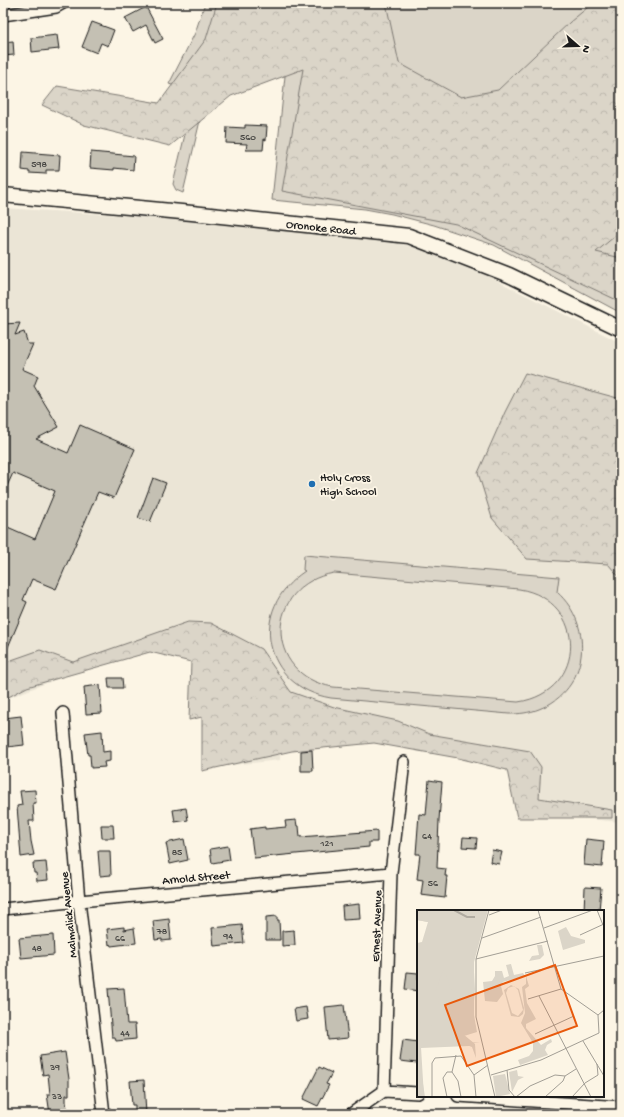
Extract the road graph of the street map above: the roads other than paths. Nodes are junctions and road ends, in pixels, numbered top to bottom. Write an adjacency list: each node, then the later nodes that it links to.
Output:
1 (63, 3): 2 (street)
2 (3, 15)
3 (3, 195): 4 (street, Oronoke Road)
4 (621, 329)
5 (62, 713): 8 (street, Malmalick Avenue)
6 (404, 762): 7 (street, Ernest Avenue)
7 (391, 873): 8 (street, Arnold Street); 10 (street, Ernest Avenue)
8 (79, 901): 9 (street, Arnold Street); 14 (street, Malmalick Avenue)
9 (3, 909)
10 (384, 1091): 11 (street); 15 (street)
11 (417, 1093)
12 (473, 1097): 13 (street)
13 (620, 1107)
14 (104, 1114)
15 (351, 1114)

